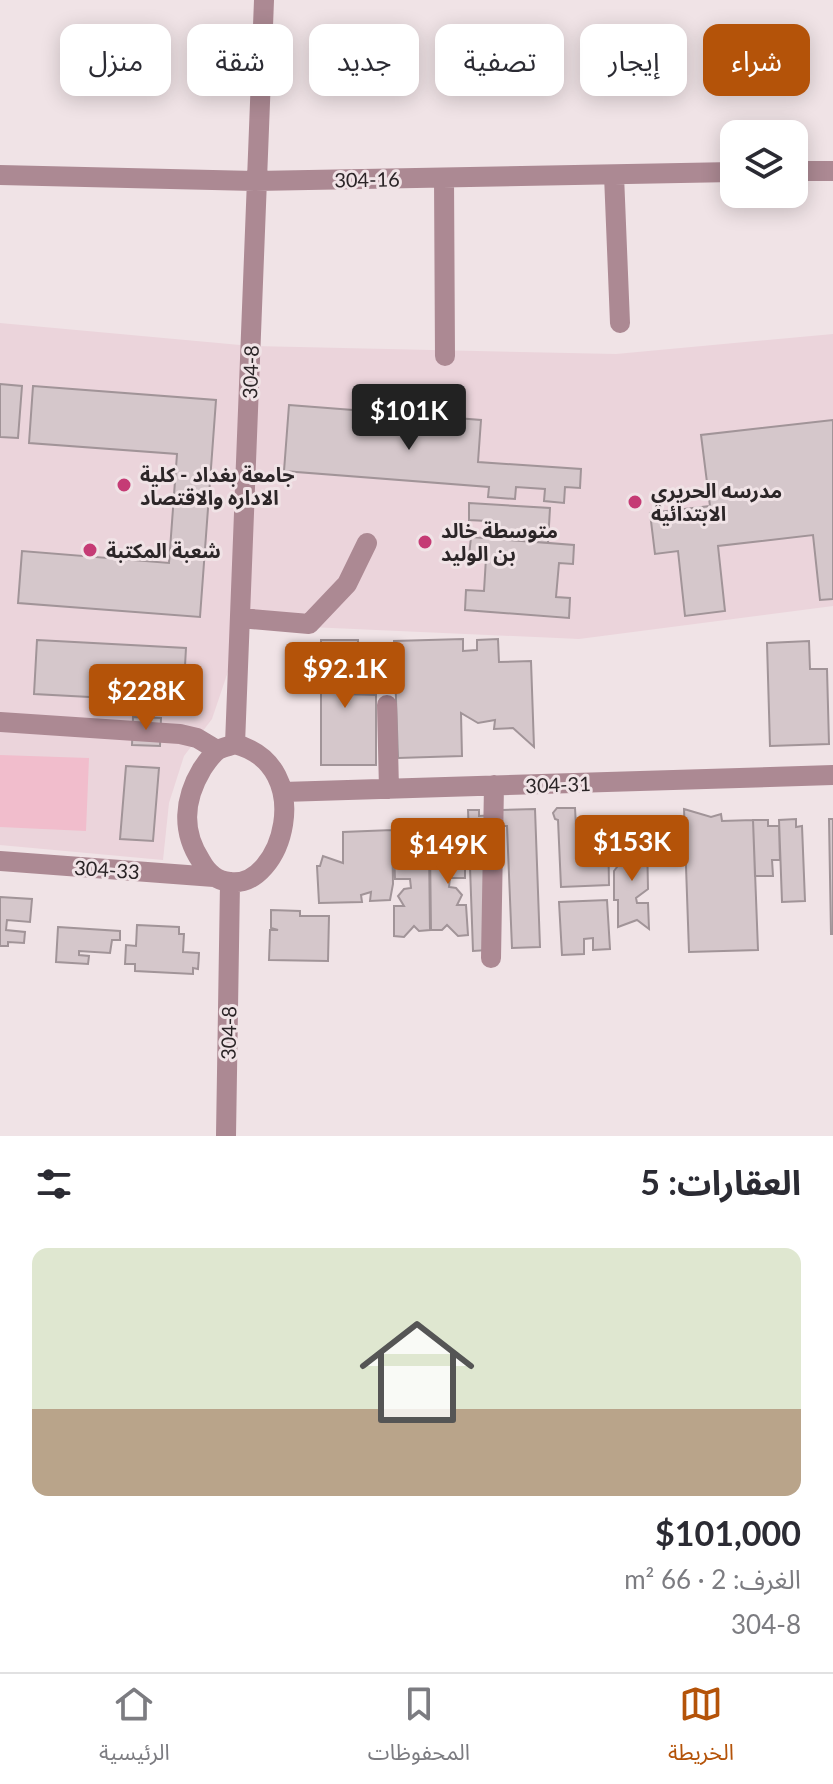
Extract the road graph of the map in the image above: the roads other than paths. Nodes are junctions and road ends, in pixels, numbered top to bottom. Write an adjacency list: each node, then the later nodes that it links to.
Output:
1 (264, 0): 8 (street, 304-8)
2 (808, 171): 3 (street)
3 (833, 171)
4 (720, 172): 6 (street, 304-16)
5 (0, 175): 8 (street, 304-16)
6 (614, 175): 7 (street, 304-16); 9 (street)
7 (444, 178): 8 (street, 304-16); 10 (street)
8 (255, 181): 12 (street, 304-8)
9 (620, 323)
10 (445, 356)
11 (367, 543): 12 (street)
12 (240, 618): 15 (street, 304-8)
13 (387, 705): 18 (street)
14 (0, 722): 15 (street)
15 (226, 747): 19 (street); 21 (street)
16 (833, 775): 17 (street, 304-31)
17 (494, 785): 18 (street, 304-31); 22 (street)
18 (389, 789): 19 (street, 304-31)
19 (283, 792): 21 (street)
20 (0, 861): 21 (street, 304-33)
21 (222, 880): 23 (street, 304-8)
22 (491, 958)
23 (226, 1136)

